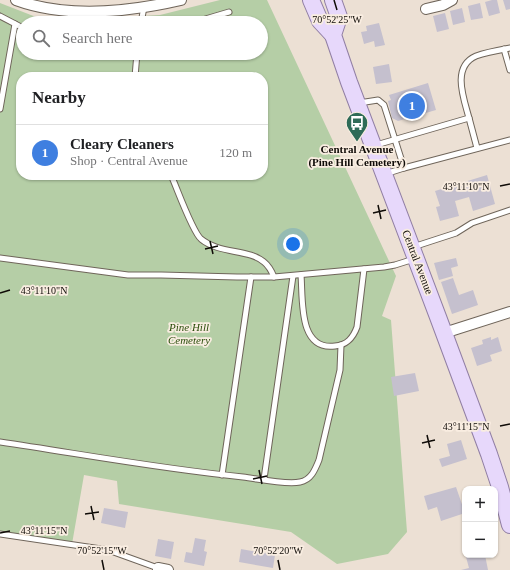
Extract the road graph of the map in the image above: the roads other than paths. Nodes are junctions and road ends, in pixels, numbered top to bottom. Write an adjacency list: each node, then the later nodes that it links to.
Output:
1 (16, 0): 6 (street)
2 (181, 0): 6 (street)
3 (311, 0): 13 (main road)
4 (333, 0): 13 (main road)
5 (452, 0): 7 (street)
6 (144, 7): 10 (lane)
7 (426, 9)
8 (229, 12): 11 (lane)
9 (0, 16): 12 (lane)
10 (142, 16)
11 (216, 16)
12 (14, 24): 20 (lane)
13 (333, 35): 19 (main road, Central Avenue)
14 (510, 48): 15 (lane)
15 (504, 49): 17 (lane); 21 (lane)
16 (136, 60): 18 (lane)
17 (510, 70)
18 (135, 72)
19 (357, 103): 22 (lane); 24 (main road, Central Avenue)
20 (0, 109)
21 (469, 118): 22 (lane); 25 (lane)
22 (394, 140): 24 (lane); 26 (lane)
23 (510, 140): 25 (lane)
24 (374, 146): 27 (main road, Central Avenue)
25 (477, 148): 26 (lane)
26 (404, 168): 27 (lane)
27 (384, 174): 30 (main road, Central Avenue)
28 (173, 180): 35 (lane)
29 (510, 210): 30 (lane)
30 (414, 253): 32 (lane); 38 (main road, Central Avenue)
31 (0, 258): 36 (lane)
32 (364, 269): 33 (lane); 39 (lane)
33 (302, 275): 34 (lane); 39 (lane)
34 (293, 276): 35 (lane); 42 (lane)
35 (274, 277): 36 (lane)
36 (251, 278): 41 (lane)
37 (510, 312): 38 (street)
38 (444, 333): 43 (main road, Central Avenue)
39 (341, 345): 42 (lane)
40 (0, 442): 41 (lane)
41 (222, 475): 42 (lane)
42 (264, 479)
43 (510, 525)
44 (0, 534): 45 (lane)
45 (161, 569)

